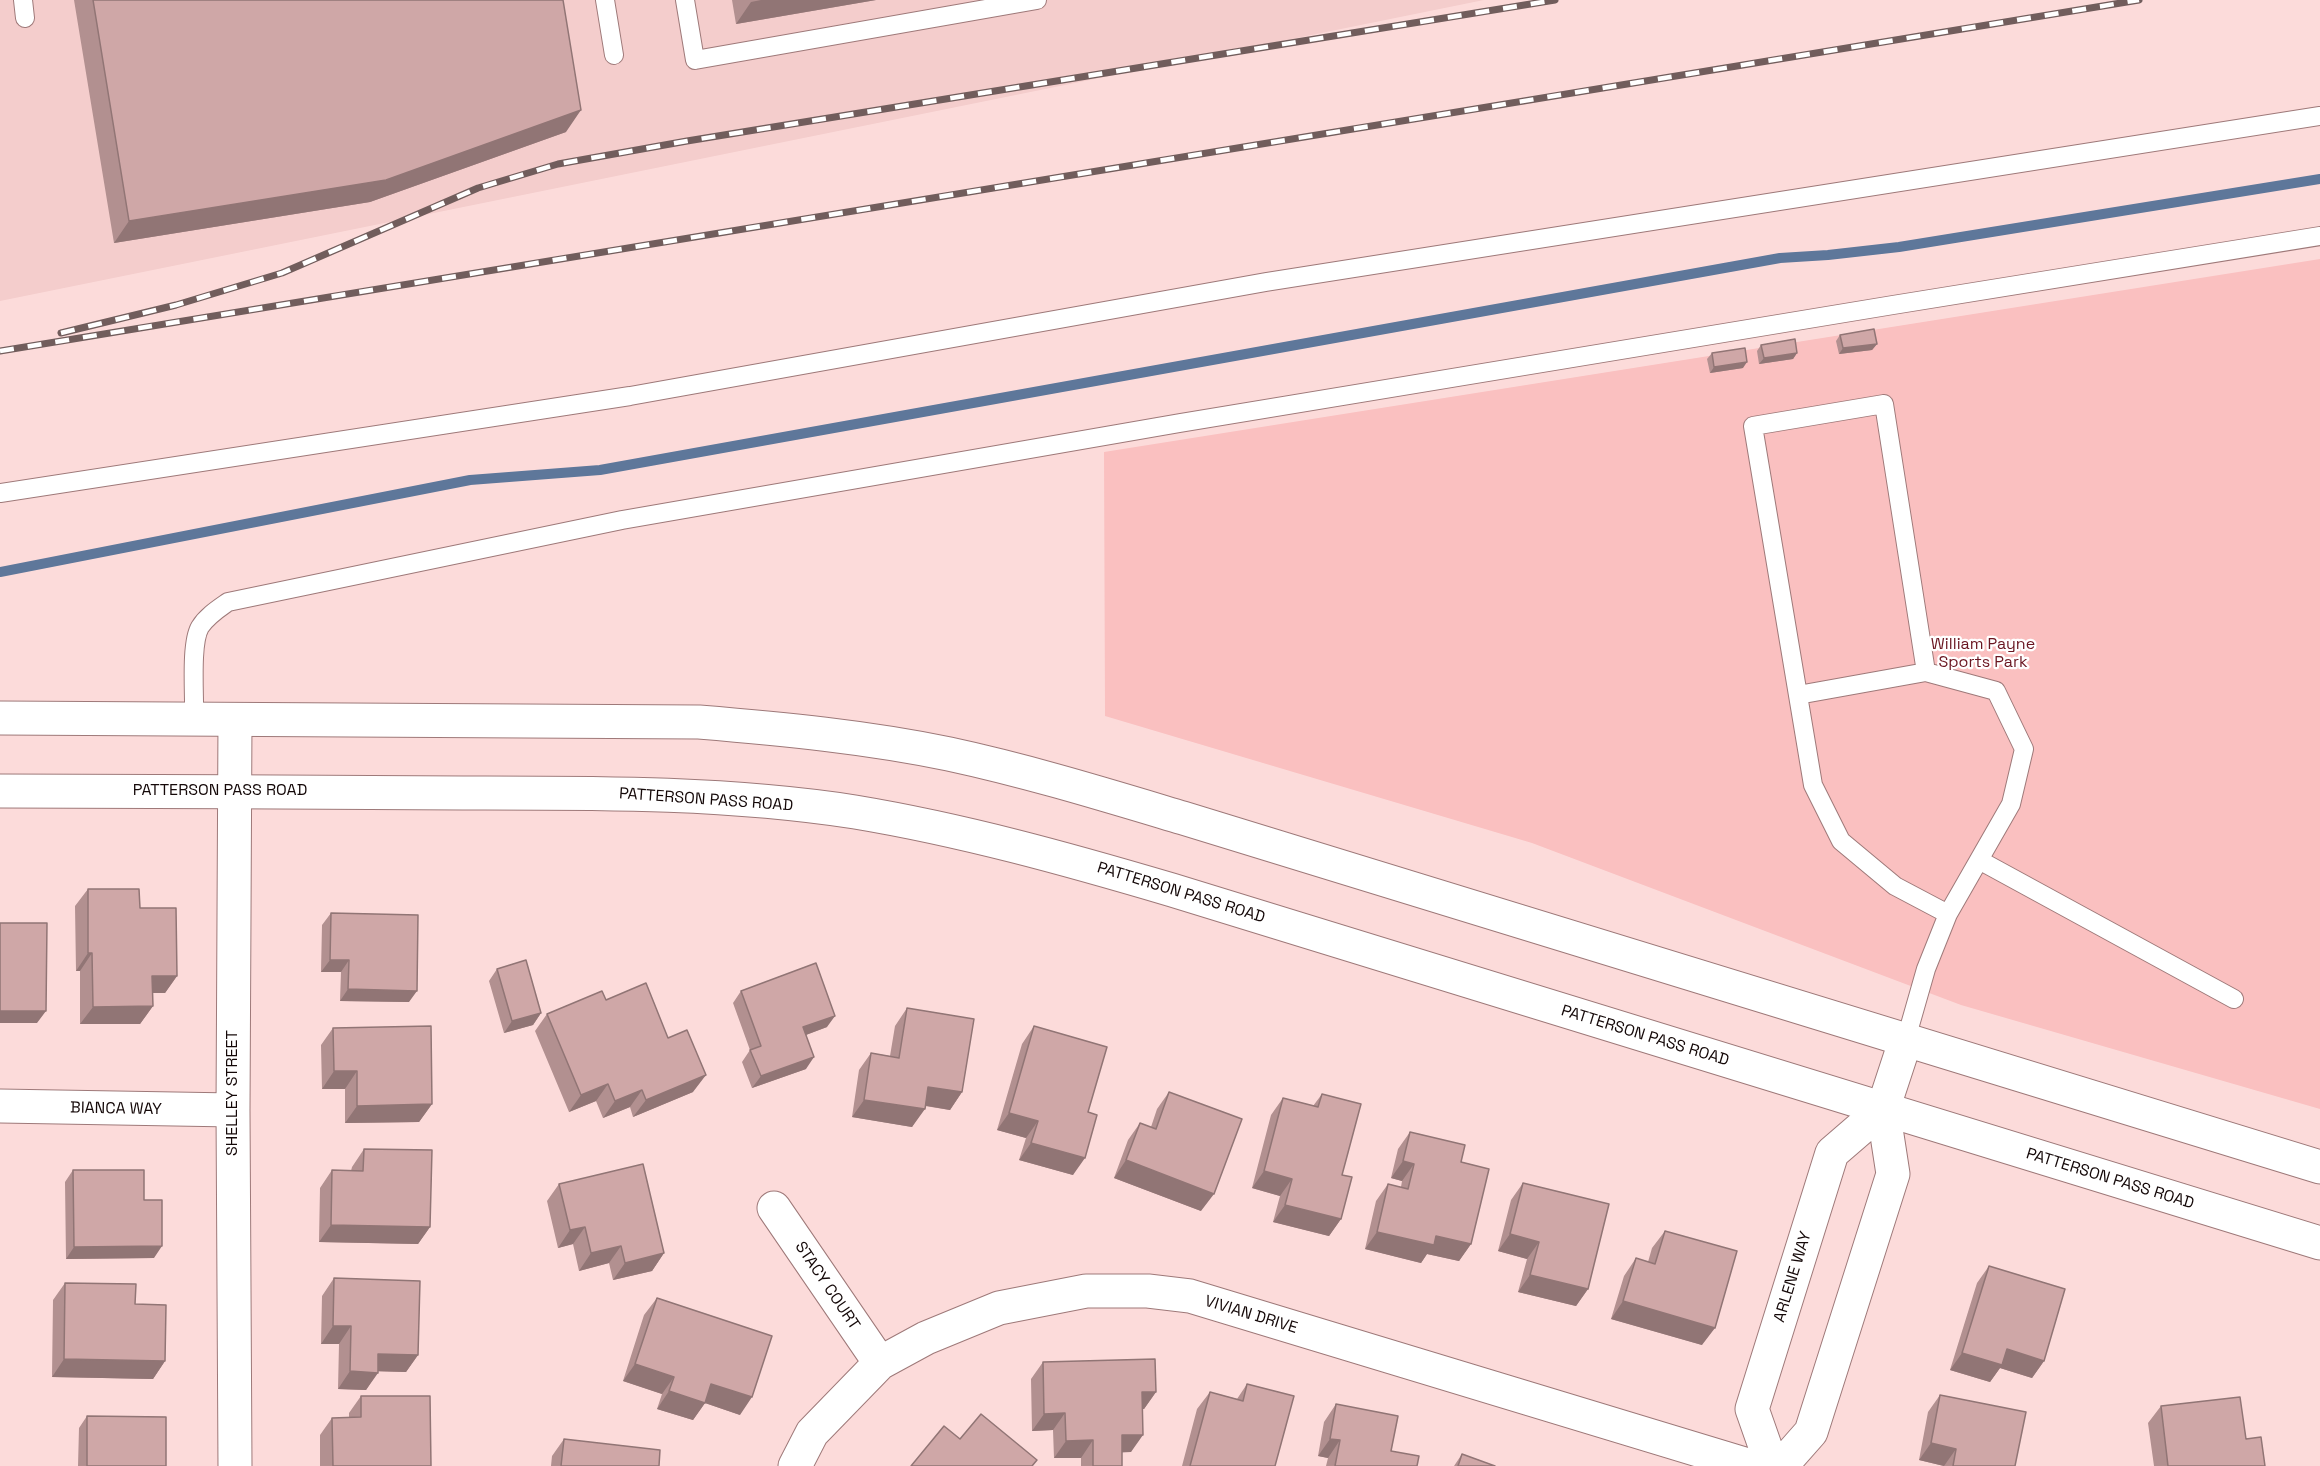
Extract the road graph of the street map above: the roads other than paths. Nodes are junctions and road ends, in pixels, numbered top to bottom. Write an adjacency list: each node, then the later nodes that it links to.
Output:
1 (23, 0): 5 (lane)
2 (605, 0): 6 (lane)
3 (685, 0): 4 (lane)
4 (1037, 0)
5 (26, 18)
6 (614, 55)
7 (2320, 116): 9 (lane)
8 (2320, 236): 13 (lane)
9 (0, 493)
10 (1926, 672): 11 (lane); 11 (lane); 17 (lane)
11 (1798, 695): 18 (lane)
12 (0, 718): 13 (main road)
13 (194, 720): 14 (main road)
14 (235, 720): 16 (main road, SHELLEY STREET); 20 (main road)
15 (0, 791): 16 (main road, PATTERSON PASS ROAD)
16 (235, 791): 22 (main road, PATTERSON PASS ROAD); 23 (main road, SHELLEY STREET)
17 (1979, 860): 18 (lane); 19 (lane)
18 (1948, 914): 20 (lane)
19 (2234, 999)
20 (1906, 1039): 22 (main road); 24 (main road)
21 (0, 1106): 23 (main road, BIANCA WAY)
22 (1883, 1108): 26 (main road, PATTERSON PASS ROAD); 31 (main road, ARLENE WAY); 32 (main road)
23 (233, 1110): 28 (main road, SHELLEY STREET)
24 (2320, 1167)
25 (774, 1208): 27 (main road, STACY COURT)
26 (2320, 1243)
27 (880, 1363): 29 (main road, VIVIAN DRIVE); 30 (main road, VIVIAN DRIVE)
28 (235, 1466)
29 (795, 1466)
30 (1751, 1466)
31 (1772, 1466)
32 (1781, 1466)

